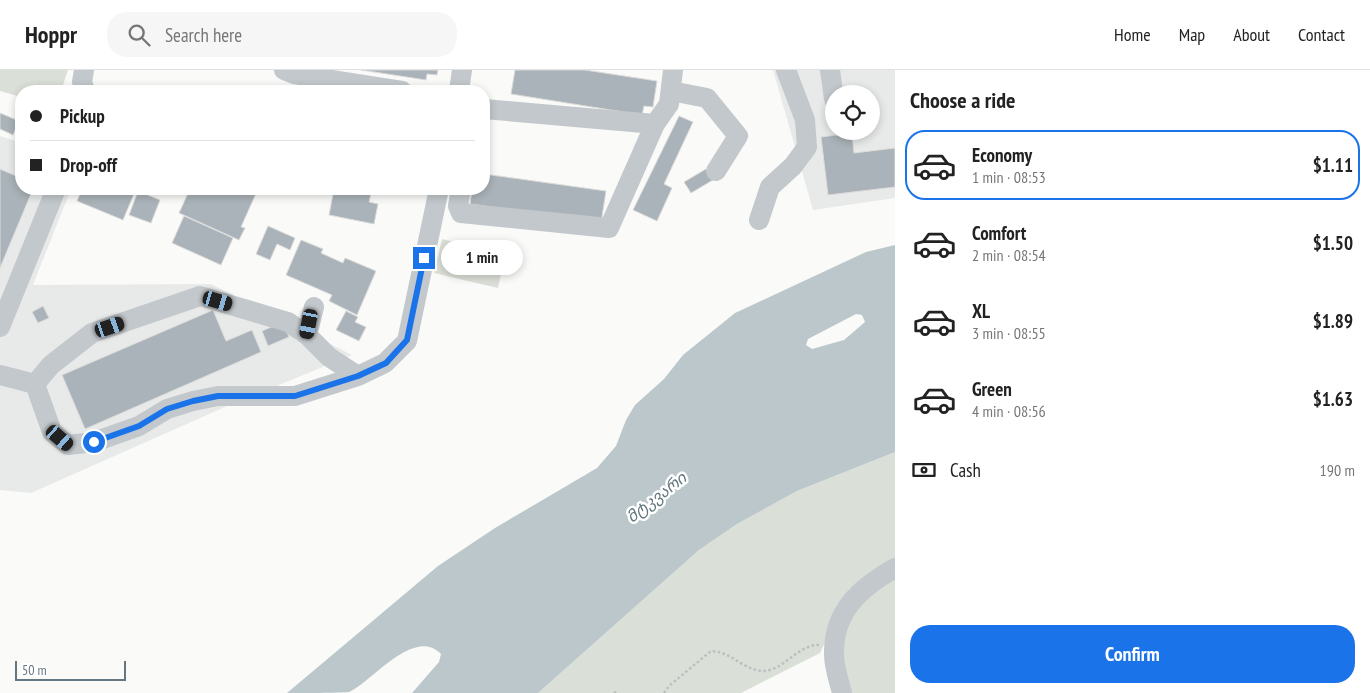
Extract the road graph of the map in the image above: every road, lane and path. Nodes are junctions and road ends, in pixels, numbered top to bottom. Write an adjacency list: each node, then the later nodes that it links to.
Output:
1 (84, 70): 7 (street)
2 (284, 70): 8 (street)
3 (462, 70): 9 (street)
4 (673, 70): 11 (street)
5 (786, 70): 18 (street)
6 (830, 70): 10 (street)
7 (83, 85)
8 (364, 85)
9 (460, 85)
10 (832, 85)
11 (671, 91): 13 (street); 14 (street)
12 (490, 110): 13 (street)
13 (655, 124): 17 (street)
14 (716, 171)
15 (54, 195): 20 (street)
16 (438, 195): 23 (street)
17 (459, 195)
18 (759, 220)
19 (314, 308): 21 (street)
20 (0, 328)
21 (307, 334): 23 (street); 24 (street)
22 (0, 375): 24 (street)
23 (358, 376): 24 (street)
24 (34, 384)
25 (895, 568): 26 (street)
26 (834, 648): 29 (path); 30 (street)
27 (618, 691): 28 (path)
28 (614, 693)
29 (664, 693)
30 (842, 693)

